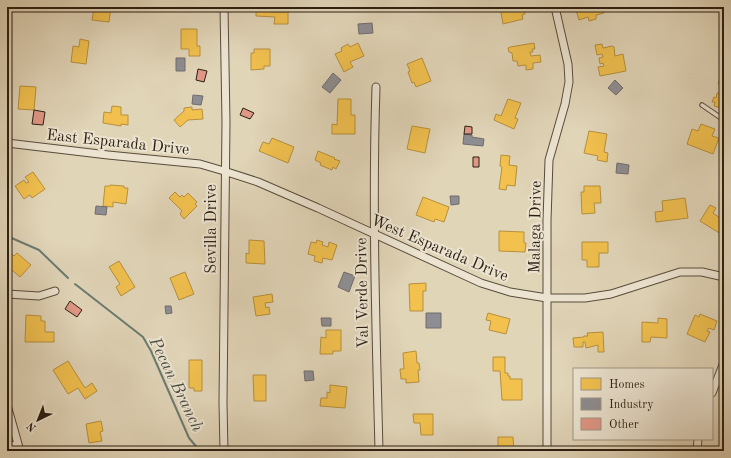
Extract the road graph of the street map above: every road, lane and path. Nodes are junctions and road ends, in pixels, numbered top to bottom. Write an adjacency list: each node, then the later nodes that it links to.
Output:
1 (224, 7): 7 (street, Sevilla Drive)
2 (555, 7): 12 (street, Malaga Drive)
3 (376, 87): 8 (street, Val Verde Drive)
4 (702, 105): 5 (lane)
5 (724, 120)
6 (7, 143): 7 (street, East Esparada Drive)
7 (224, 171): 8 (street, West Esparada Drive); 19 (street, Sevilla Drive)
8 (374, 233): 12 (street, West Esparada Drive); 20 (street, Val Verde Drive)
9 (724, 277): 12 (street, West Esparada Drive)
10 (56, 291): 11 (street)
11 (7, 294)
12 (547, 298): 21 (street, Malaga Drive)
13 (724, 362): 14 (street)
14 (713, 390)
15 (7, 405): 18 (street)
16 (698, 440): 22 (street)
17 (7, 446): 18 (street)
18 (19, 448)
19 (224, 451)
20 (379, 451)
21 (547, 451)
22 (697, 451)

